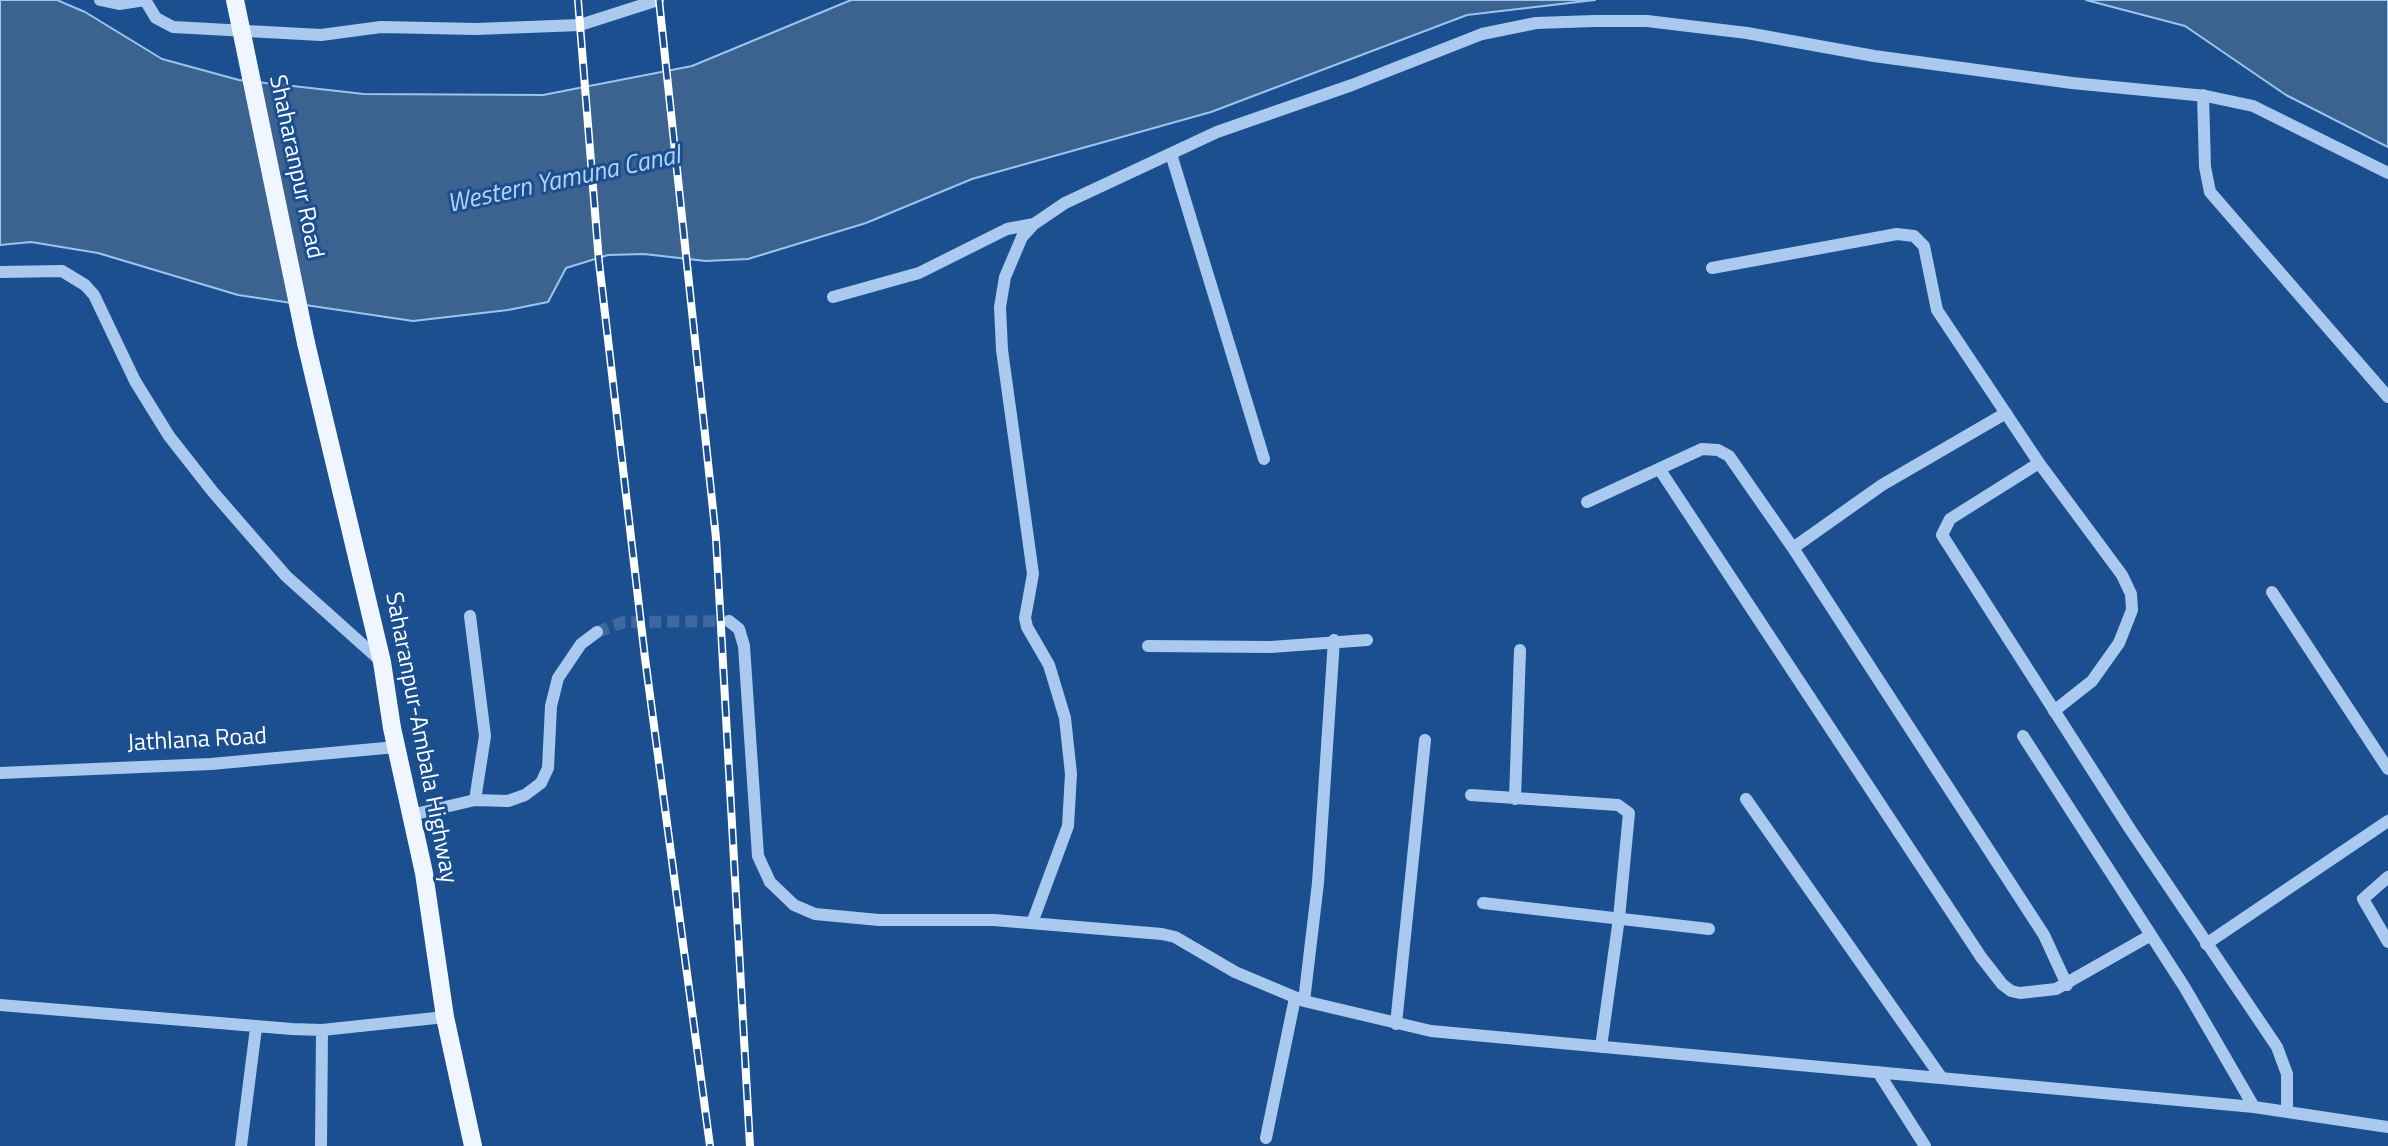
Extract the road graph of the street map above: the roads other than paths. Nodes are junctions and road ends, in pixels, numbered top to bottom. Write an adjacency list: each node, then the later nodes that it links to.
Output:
1 (100, 0): 2 (street)
2 (145, 0): 4 (street)
3 (235, 0): 12 (main road, Shaharanpur Road, bridge)
4 (658, 0)
5 (2203, 95): 6 (street); 7 (street); 13 (street)
6 (1171, 154): 8 (street); 15 (street)
7 (2388, 173)
8 (1034, 224): 11 (street); 44 (street)
9 (1712, 268): 14 (street)
10 (0, 272): 28 (street)
11 (833, 297)
12 (306, 343): 28 (main road, Saharanpur-Ambala Highway)
13 (2388, 397)
14 (2006, 412): 16 (street); 19 (street)
15 (1264, 459)
16 (2039, 463): 29 (street); 29 (street)
17 (1660, 470): 18 (street); 19 (street); 49 (street)
18 (1587, 502)
19 (1793, 548): 49 (street)
20 (2272, 592): 33 (street)
21 (470, 616): 38 (street)
22 (729, 621): 44 (street)
23 (597, 632): 38 (street)
24 (1334, 640): 25 (street); 26 (street); 50 (street)
25 (1367, 640)
26 (1148, 646)
27 (1520, 650): 36 (street)
28 (382, 662): 32 (main road, Saharanpur-Ambala Highway)
29 (2054, 710): 48 (street)
30 (2023, 736): 46 (street)
31 (1425, 740): 53 (street)
32 (396, 747): 34 (street, Jathlana Road); 39 (main road, Saharanpur-Ambala Highway)
33 (2388, 769)
34 (0, 774)
35 (1471, 795): 36 (street)
36 (1515, 799): 43 (street)
37 (1746, 799): 58 (street)
38 (475, 800): 39 (street)
39 (411, 816): 52 (main road, Saharanpur-Ambala Highway)
40 (2388, 821): 48 (street)
41 (2388, 877): 47 (street)
42 (1483, 903): 43 (street)
43 (1619, 918): 45 (street); 56 (street)
44 (1032, 923): 50 (street)
45 (1709, 929)
46 (2151, 935): 49 (street); 59 (street)
47 (2388, 942)
48 (2206, 944): 60 (street)
49 (2067, 985)
50 (1299, 1000): 53 (street); 62 (street)
51 (0, 1005): 54 (street)
52 (445, 1017): 55 (street); 65 (main road, Saharanpur-Ambala Highway)
53 (1396, 1024): 56 (street)
54 (256, 1028): 55 (street); 63 (street)
55 (322, 1030): 64 (street)
56 (1601, 1046): 57 (street)
57 (1878, 1072): 58 (street); 66 (street)
58 (1941, 1077): 59 (street)
59 (2255, 1107): 60 (street)
60 (2287, 1111): 61 (street)
61 (2388, 1127)
62 (1266, 1138)
63 (241, 1146)
64 (321, 1146)
65 (472, 1146)
66 (1924, 1146)

